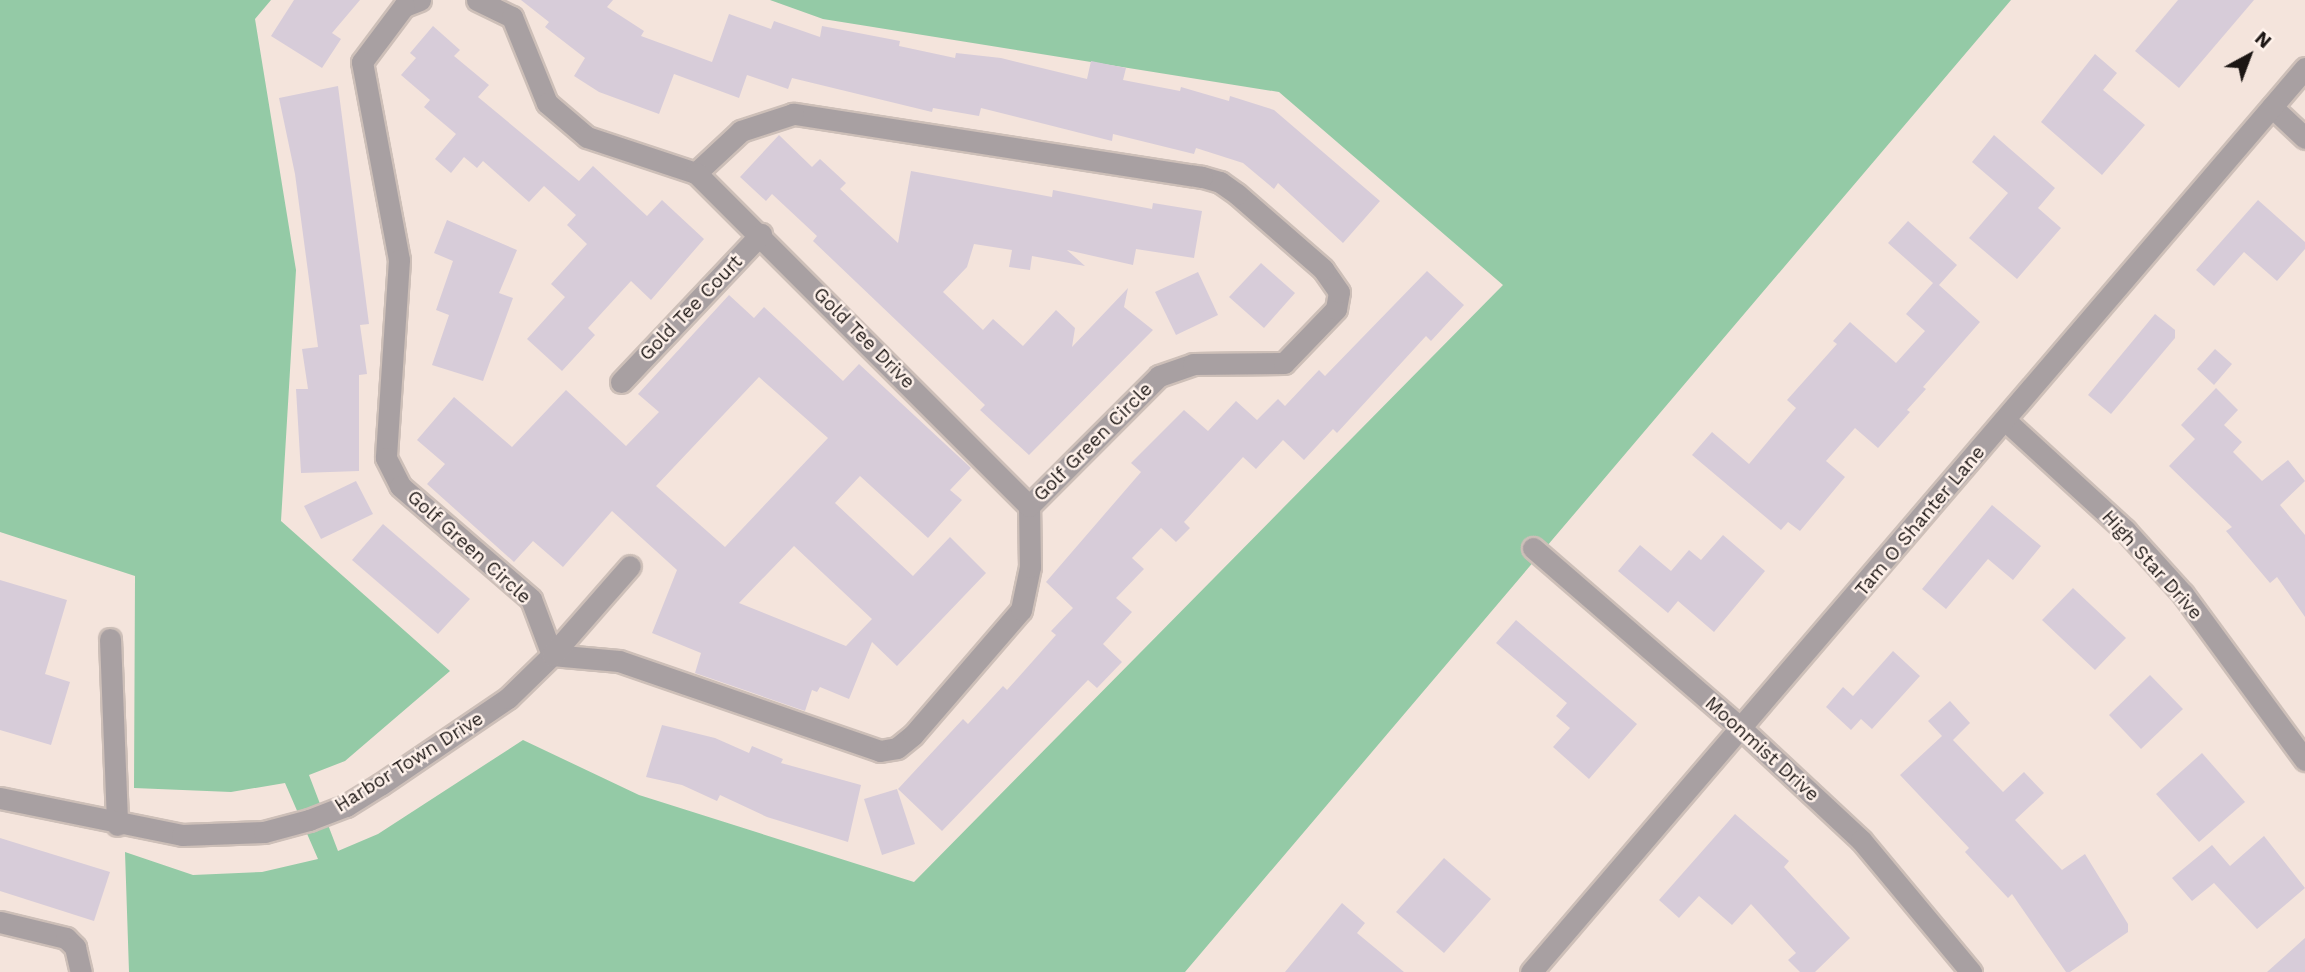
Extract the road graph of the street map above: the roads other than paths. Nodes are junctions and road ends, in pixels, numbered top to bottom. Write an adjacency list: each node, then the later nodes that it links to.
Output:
1 (419, 0): 14 (street, Golf Green Circle)
2 (477, 0): 6 (street)
3 (2305, 68): 4 (street, Tam O Shanter Lane)
4 (2272, 107): 5 (street); 9 (street, Tam O Shanter Lane)
5 (2305, 138)
6 (695, 173): 7 (street, Gold Tee Drive); 10 (street, Golf Green Circle)
7 (761, 234): 8 (street, Gold Tee Court); 10 (street, Gold Tee Drive)
8 (621, 382)
9 (2005, 420): 15 (street, Tam O Shanter Lane); 16 (street, High Star Drive)
10 (1029, 506): 14 (street, Golf Green Circle)
11 (1533, 548): 15 (street, Moonmist Drive)
12 (630, 566): 14 (street, Harbor Town Drive)
13 (110, 639): 18 (street)
14 (552, 654): 18 (street, Harbor Town Drive)
15 (1742, 730): 21 (street, Tam O Shanter Lane); 22 (street, Moonmist Drive)
16 (2305, 760)
17 (0, 798): 18 (street, Harbor Town Drive)
18 (117, 825)
19 (0, 922): 20 (street)
20 (81, 972)
21 (1531, 972)
22 (1971, 972)

